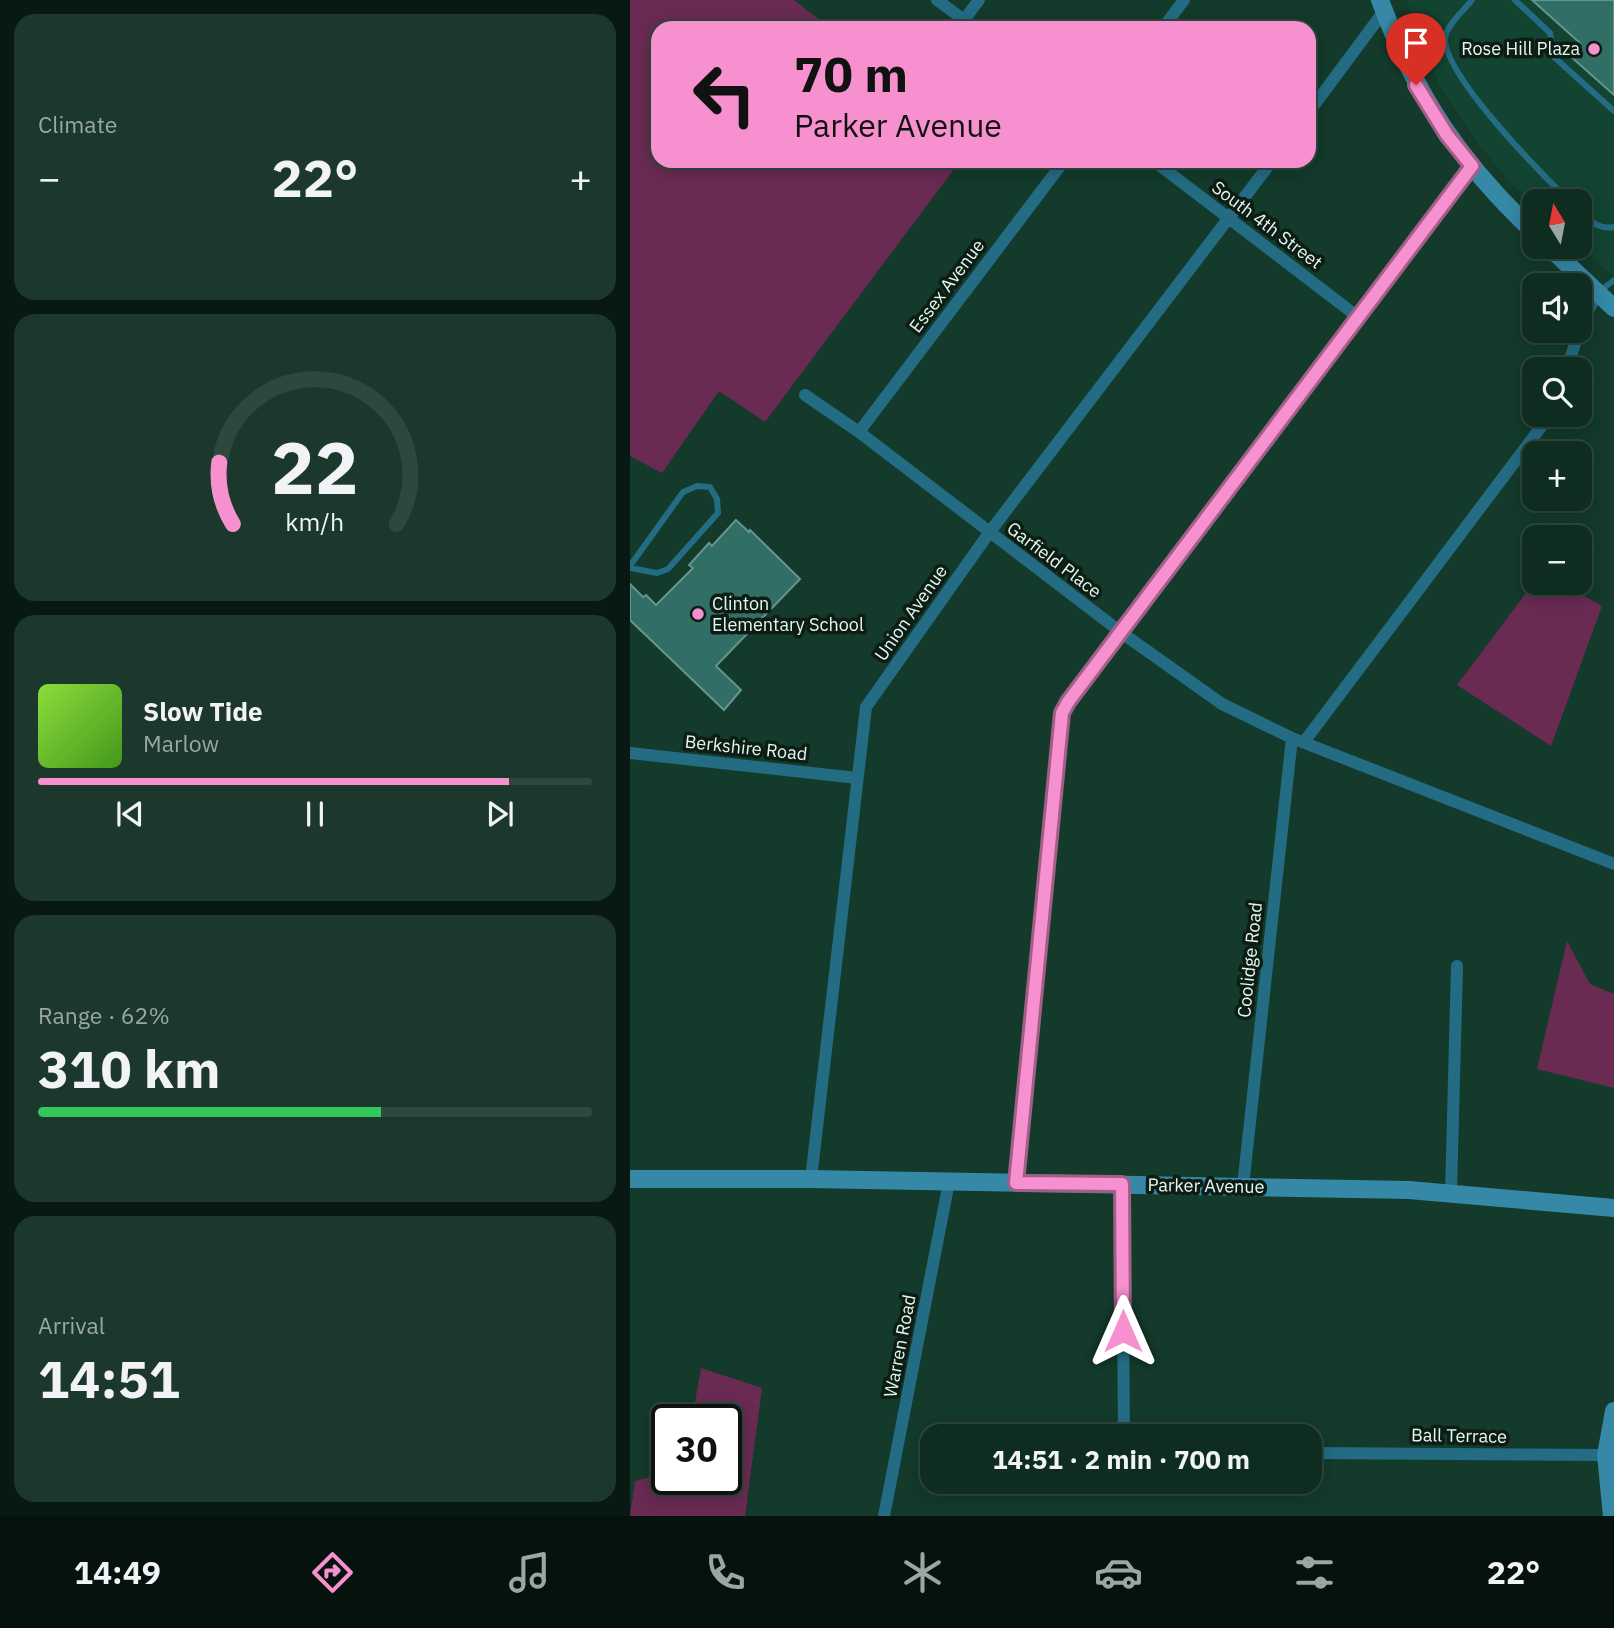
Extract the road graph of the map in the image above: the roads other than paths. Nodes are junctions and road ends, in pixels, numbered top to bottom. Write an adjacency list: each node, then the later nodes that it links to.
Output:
1 (937, 0): 7 (street)
2 (979, 0): 7 (street)
3 (1184, 0): 8 (street)
4 (1472, 0): 15 (lane)
5 (1515, 0): 10 (lane)
6 (1382, 6): 9 (street); 11 (street)
7 (964, 20)
8 (1168, 21)
9 (1316, 102)
10 (1614, 111)
11 (1472, 166): 17 (street); 25 (street)
12 (1058, 168): 28 (street, Essex Avenue)
13 (1163, 168): 16 (street, South 4th Street)
14 (1267, 168): 16 (street, Union Avenue)
15 (1557, 189)
16 (1229, 219): 25 (street, South 4th Street); 29 (street, Union Avenue)
17 (1522, 219)
18 (1592, 222): 19 (lane)
19 (1614, 227)
20 (1562, 259): 22 (street)
21 (1614, 280): 22 (lane)
22 (1598, 293): 23 (street); 24 (street)
23 (1592, 304)
24 (1614, 308)
25 (1358, 317): 31 (street)
26 (805, 395): 28 (street, Garfield Place)
27 (1540, 427): 32 (street)
28 (859, 432): 29 (street, Garfield Place)
29 (989, 533): 31 (street, Garfield Place); 34 (street, Union Avenue)
30 (630, 567): 30 (lane)
31 (1122, 633): 32 (street, Garfield Place); 40 (street)
32 (1298, 740): 35 (street, Garfield Place); 42 (street, Coolidge Road)
33 (630, 753): 34 (street, Berkshire Road)
34 (857, 778): 38 (street, Union Avenue)
35 (1614, 863)
36 (1457, 966): 43 (street)
37 (630, 1179): 38 (street, Parker Avenue)
38 (811, 1179): 39 (street, Parker Avenue)
39 (949, 1182): 40 (street, Parker Avenue); 49 (street, Warren Road)
40 (1016, 1183): 41 (street, Parker Avenue)
41 (1122, 1184): 42 (street, Parker Avenue); 46 (street)
42 (1242, 1186): 43 (street, Parker Avenue)
43 (1451, 1192): 44 (street, Parker Avenue)
44 (1614, 1208)
45 (1614, 1410): 48 (street)
46 (1124, 1424)
47 (1322, 1452): 48 (street, Ball Terrace)
48 (1606, 1455): 50 (street)
49 (884, 1516)
50 (1612, 1516)

